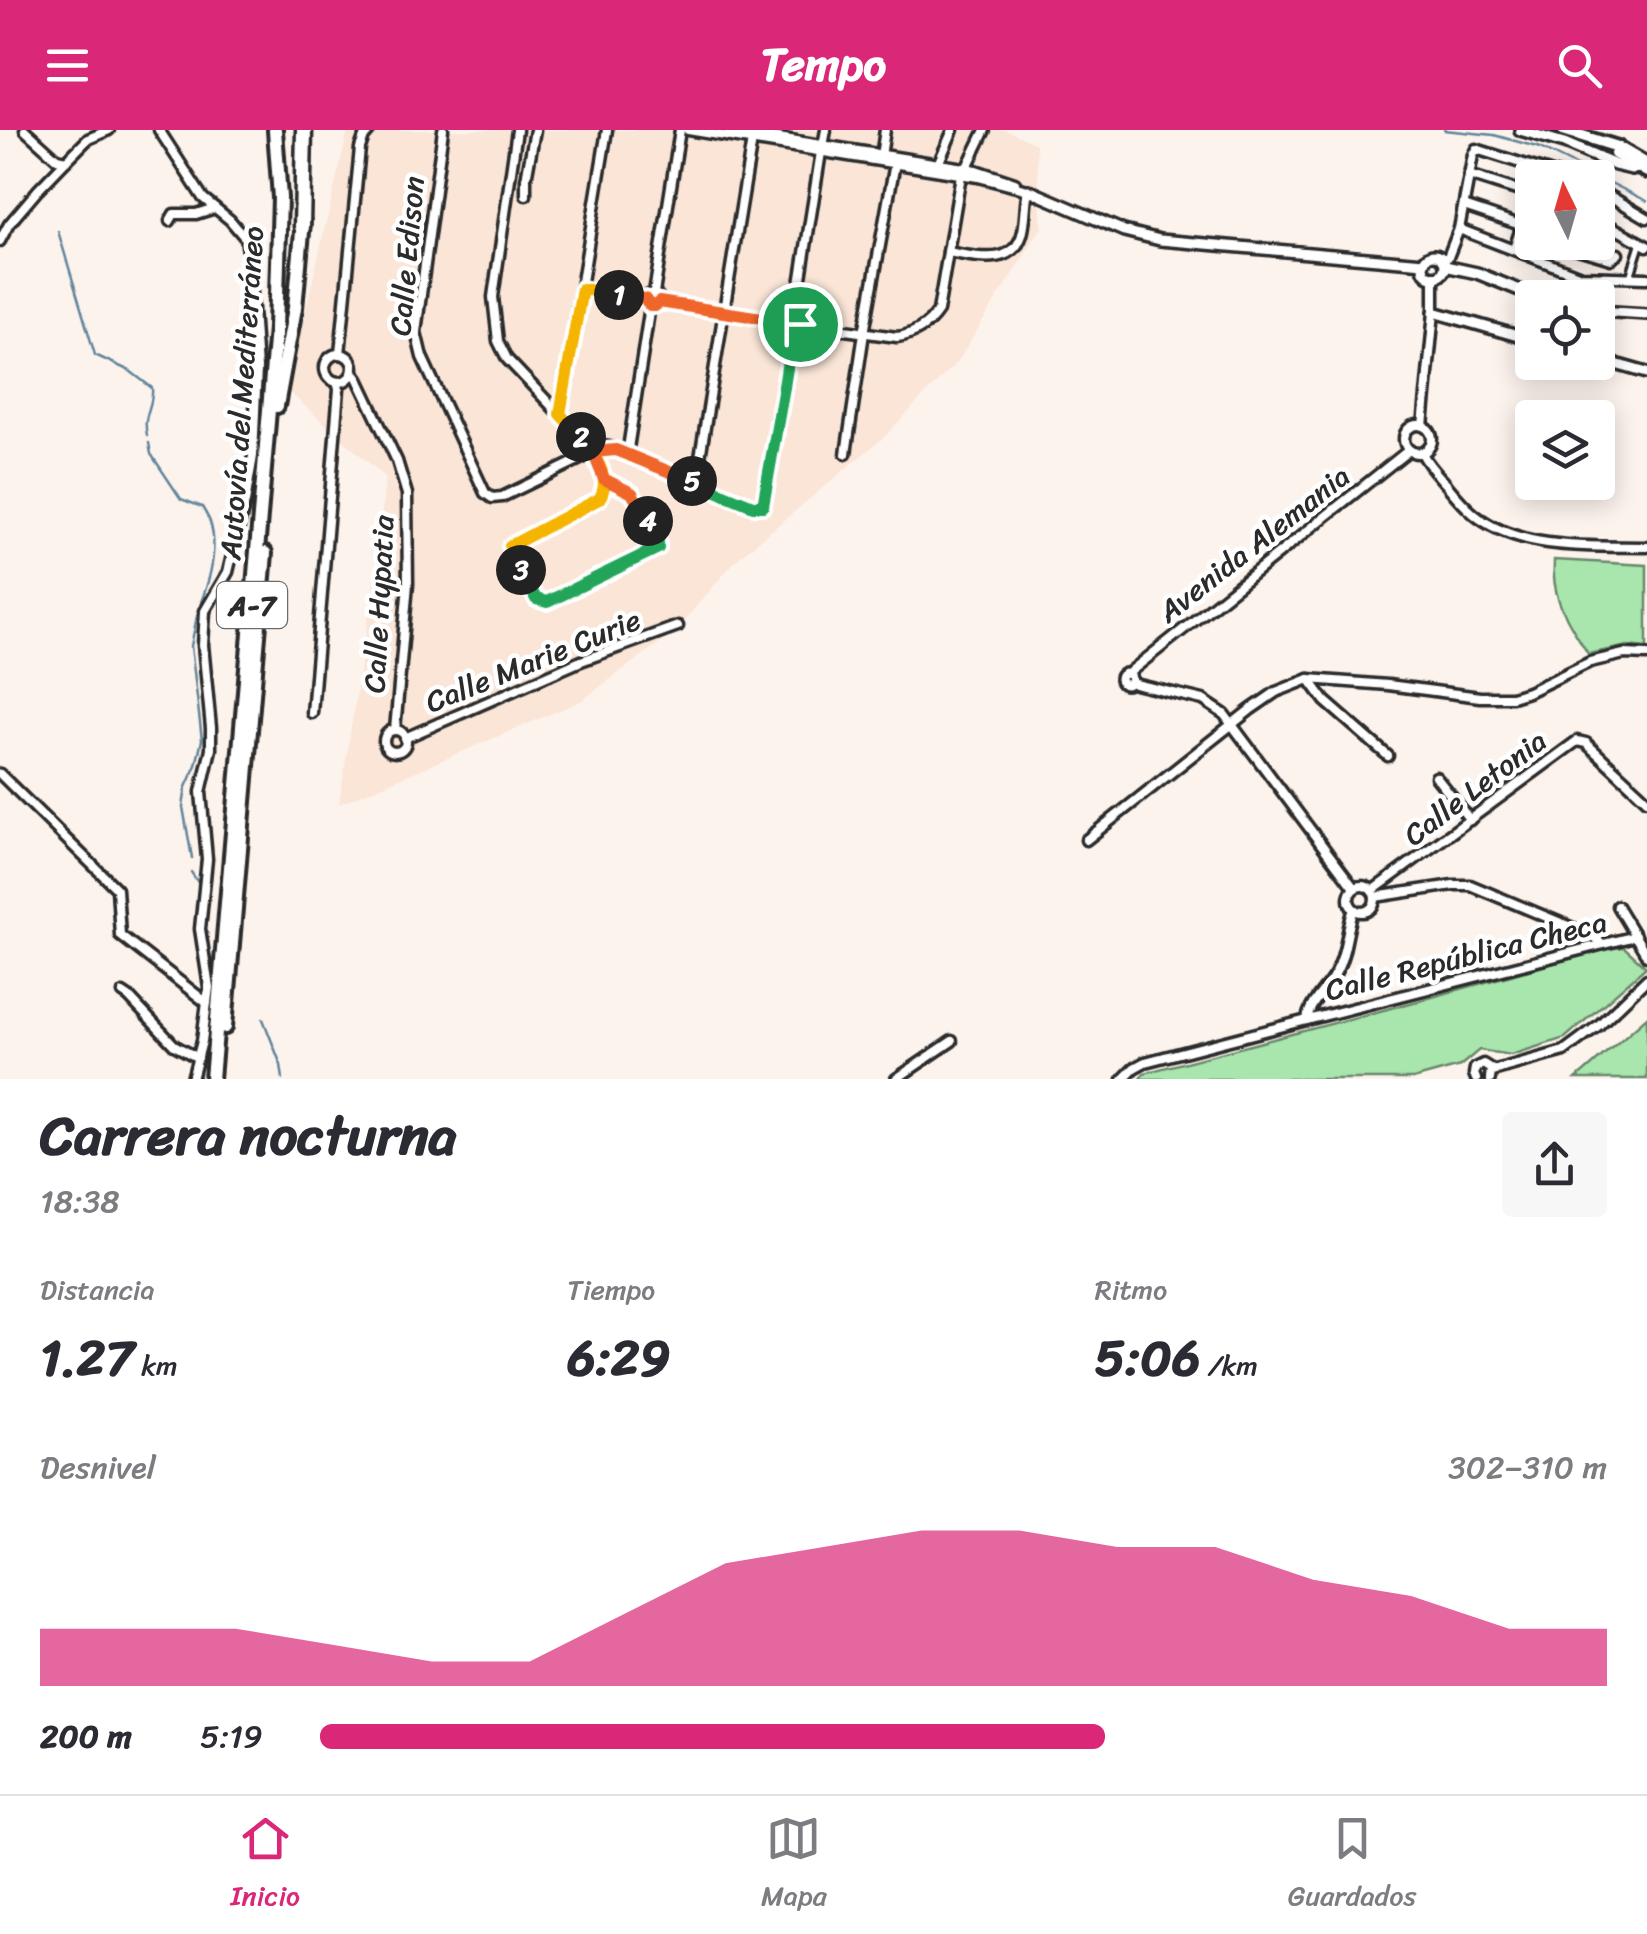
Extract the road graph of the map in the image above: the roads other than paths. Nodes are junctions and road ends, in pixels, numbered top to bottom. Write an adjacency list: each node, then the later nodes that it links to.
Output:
1 (25, 130): 27 (street)
2 (109, 130): 27 (street)
3 (274, 130): 121 (highway, Autovía del Mediterráneo / A-7)
4 (282, 130): 79 (highway, Autovía del Mediterráneo / A-7)
5 (307, 130): 46 (highway)
6 (370, 130): 74 (street)
7 (443, 130): 85 (street, Calle Edison)
8 (517, 130): 29 (street)
9 (535, 130): 34 (street)
10 (607, 130): 64 (street)
11 (680, 130): 65 (street)
12 (688, 130): 21 (street)
13 (730, 130): 21 (street)
14 (826, 130): 23 (street)
15 (885, 130): 24 (street)
16 (952, 130): 31 (street)
17 (985, 130): 33 (street)
18 (1520, 130): 26 (street)
19 (1571, 131): 22 (main road)
20 (163, 132): 42 (street)
21 (753, 135): 23 (street); 69 (street)
22 (1588, 138): 26 (main road); 32 (main road)
23 (822, 149): 24 (street); 25 (street); 71 (street)
24 (881, 156): 25 (street); 31 (street)
25 (863, 158): 30 (street)
26 (1617, 160): 32 (main road)
27 (66, 161): 49 (street)
28 (1515, 161): 35 (street)
29 (512, 162): 34 (street); 38 (street)
30 (895, 164): 33 (street); 72 (street)
31 (938, 164): 33 (street)
32 (1645, 168)
33 (964, 172): 36 (street); 36 (street); 53 (street)
34 (526, 174): 38 (street); 39 (street)
35 (1469, 175): 37 (street); 41 (street)
36 (1028, 190): 53 (street); 57 (street)
37 (1515, 190)
38 (508, 192): 80 (street)
39 (526, 195)
40 (1615, 200): 43 (street)
41 (1464, 206): 45 (street); 48 (street)
42 (215, 208): 44 (street); 114 (street)
43 (1647, 218)
44 (170, 221)
45 (1515, 223)
46 (302, 227): 79 (highway, Autovía del Mediterráneo / A-7)
47 (1615, 228): 50 (street)
48 (1459, 230): 52 (street); 58 (street)
49 (0, 241)
50 (1644, 244): 61 (street)
51 (1515, 247): 52 (street)
52 (1514, 250): 59 (street)
53 (948, 252): 72 (street)
54 (1618, 254): 55 (street)
55 (1615, 256)
56 (1567, 260): 59 (street)
57 (1424, 263): 58 (street); 60 (street)
58 (1444, 263): 60 (street); 63 (street)
59 (1564, 270): 61 (street)
60 (1434, 276): 70 (street)
61 (1630, 277): 62 (street)
62 (1647, 278)
63 (1515, 288)
64 (582, 289): 65 (street); 80 (street)
65 (652, 300): 69 (street); 86 (street)
66 (1615, 309): 68 (street)
67 (1615, 311): 68 (street)
68 (1647, 311)
69 (723, 312): 71 (street); 90 (street)
70 (1434, 312): 73 (street); 81 (street)
71 (794, 322): 72 (street); 90 (street)
72 (864, 333): 87 (street)
73 (1515, 335)
74 (340, 354): 76 (street); 78 (street)
75 (1615, 364): 77 (street)
76 (352, 372): 78 (street); 97 (street, Calle Hypatia)
77 (1647, 373)
78 (337, 382): 95 (street)
79 (277, 406): 122 (highway, Autovía del Mediterráneo / A-7)
80 (560, 414): 82 (street)
81 (1423, 426): 84 (street); 88 (street)
82 (586, 443): 83 (street); 85 (street)
83 (616, 450): 85 (street); 86 (street)
84 (1408, 450): 88 (street); 96 (street, Avenida Alemania)
85 (593, 452): 89 (street)
86 (627, 454): 90 (street)
87 (846, 454)
88 (1422, 454): 91 (street)
89 (604, 479): 89 (street)
90 (696, 482)
91 (1647, 547)
92 (678, 626): 98 (street, Calle Marie Curie)
93 (1647, 655): 94 (street)
94 (1309, 679): 96 (street); 99 (street)
95 (312, 713)
96 (1234, 725): 104 (street); 105 (street)
97 (395, 730): 98 (street); 98 (street)
98 (405, 738)
99 (1388, 756)
100 (0, 774): 114 (street)
101 (1436, 776): 103 (street)
102 (1647, 800): 103 (street, Calle Letonia)
103 (1470, 820): 106 (street, Calle Letonia)
104 (1086, 840)
105 (1354, 888): 106 (street); 108 (street)
106 (1373, 894): 108 (street); 110 (street)
107 (1617, 906): 109 (street)
108 (1354, 909): 115 (street)
109 (1636, 936): 110 (street, Calle República Checa); 111 (street)
110 (1603, 944): 115 (street, Calle República Checa)
111 (1647, 956)
112 (1647, 979): 118 (street)
113 (123, 992): 117 (street)
114 (207, 1003): 117 (street)
115 (1307, 1020): 124 (street, Calle República Checa)
116 (952, 1041): 123 (street)
117 (198, 1058): 120 (street)
118 (1491, 1075): 119 (street)
119 (1472, 1078)
120 (192, 1079)
121 (212, 1079)
122 (220, 1079)
123 (896, 1079)
124 (1123, 1079)

